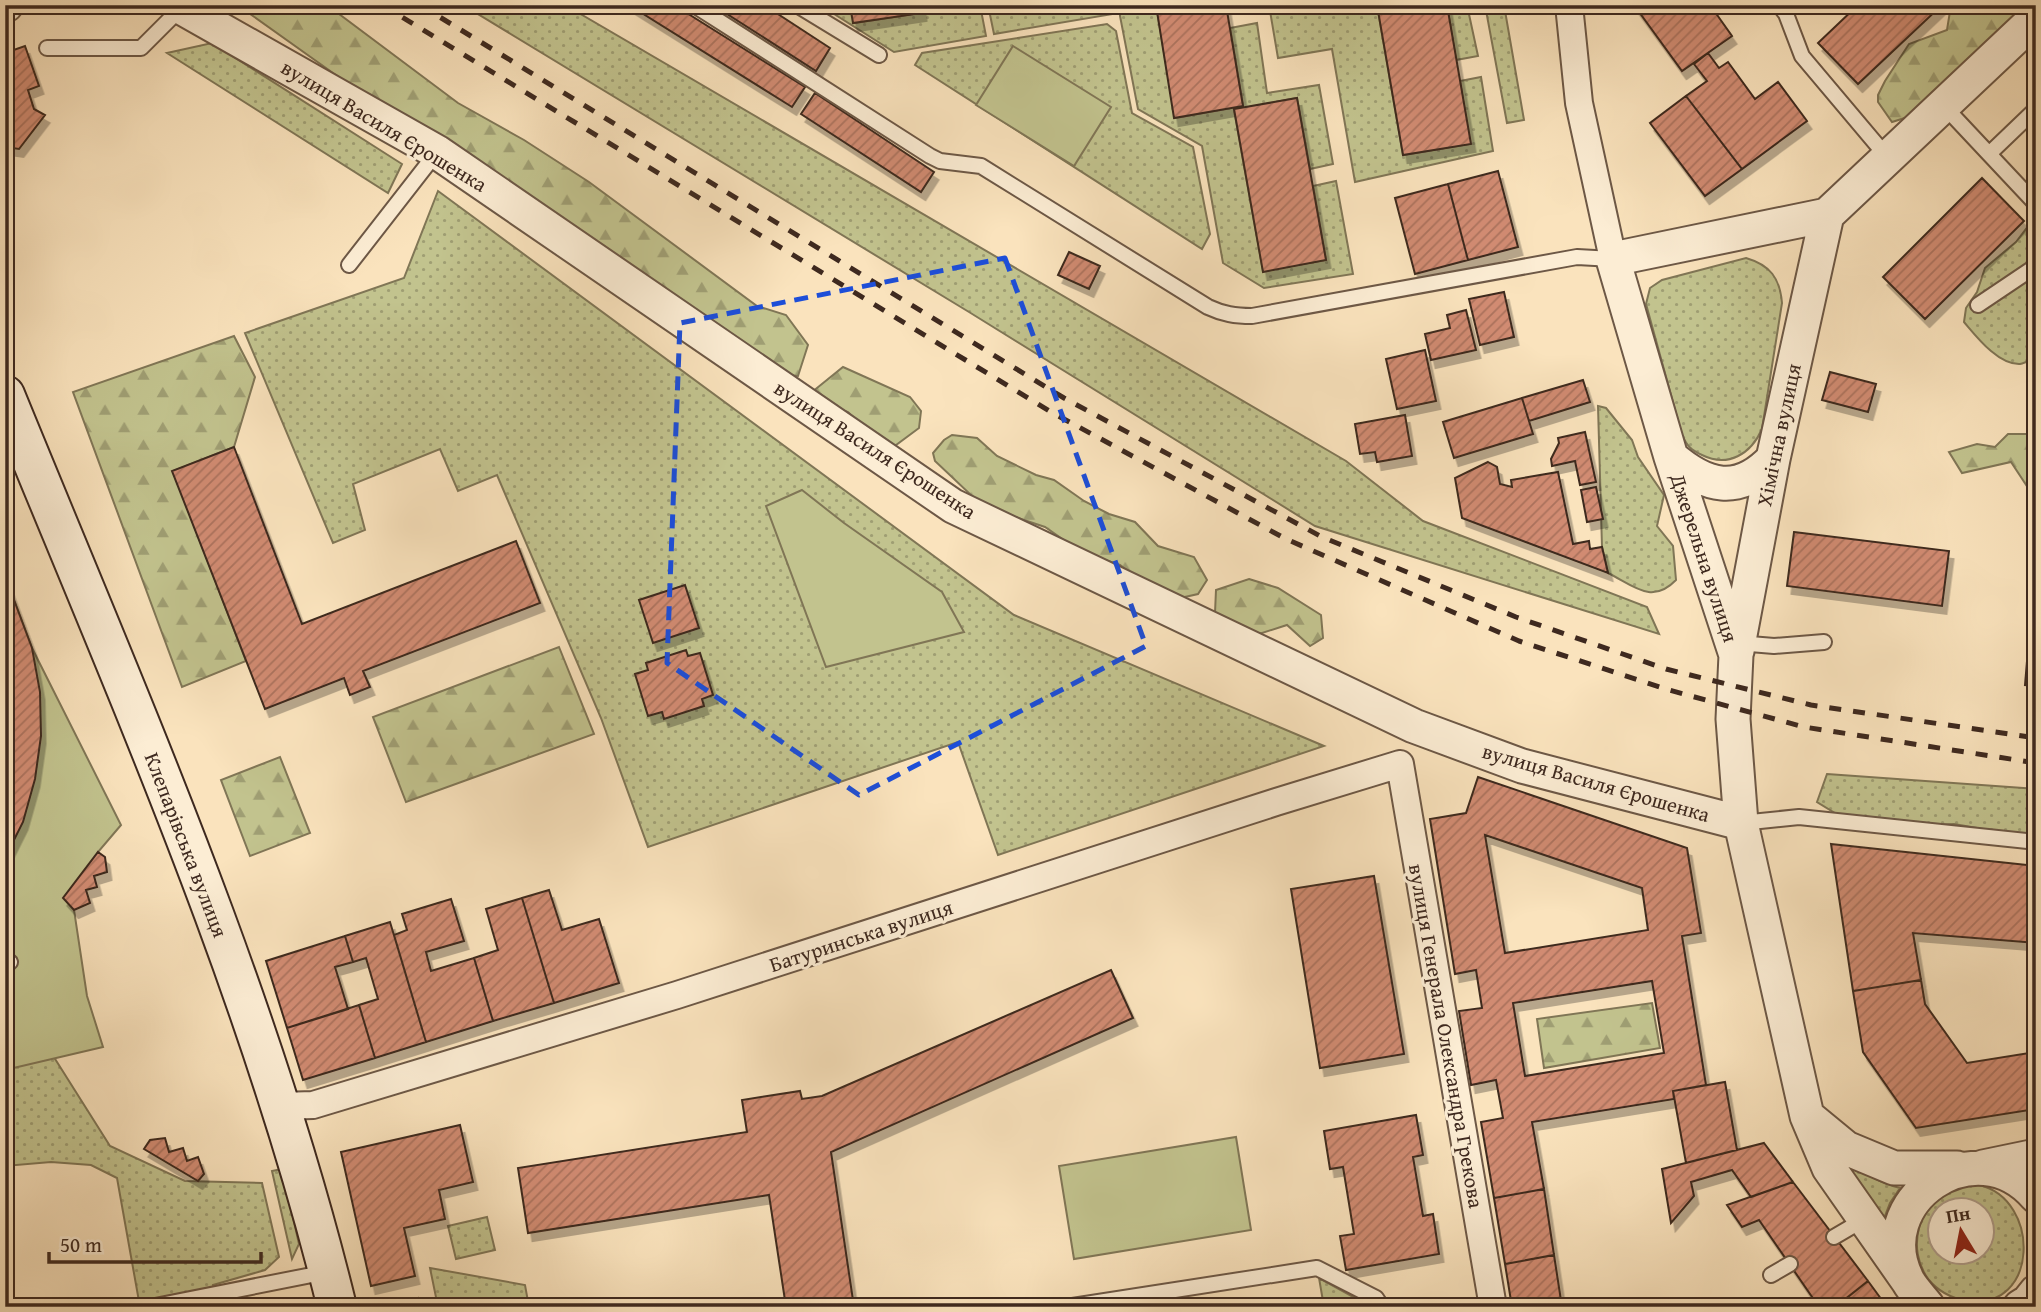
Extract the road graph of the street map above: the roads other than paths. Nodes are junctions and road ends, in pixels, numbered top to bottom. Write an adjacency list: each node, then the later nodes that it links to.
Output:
1 (694, 5): 16 (lane)
2 (797, 5): 8 (lane)
3 (1569, 5): 16 (street, Джерельна вулиця)
4 (177, 6): 7 (lane); 11 (street, вулиця Василя Єрошенка)
5 (1786, 8): 13 (lane)
6 (2036, 18): 9 (street)
7 (47, 48)
8 (878, 55)
9 (1943, 105): 12 (lane); 13 (street)
10 (2036, 109): 12 (lane)
11 (437, 152): 17 (lane); 25 (street, вулиця Василя Єрошенка)
12 (1989, 153): 14 (lane)
13 (1888, 158): 15 (street)
14 (2036, 204)
15 (1827, 215): 16 (street); 22 (street, Хімічна вулиця)
16 (1612, 259): 21 (street, Джерельна вулиця)
17 (349, 265)
18 (2036, 266): 19 (lane)
19 (1978, 305)
20 (5, 395): 29 (main road, Клепарівська вулиця)
21 (1671, 457): 22 (street); 24 (street, Джерельна вулиця)
22 (1773, 458): 24 (street, Хімічна вулиця)
23 (1824, 642): 24 (lane)
24 (1737, 649): 27 (street, Джерельна вулиця)
25 (1414, 726): 26 (street); 27 (street, вулиця Василя Єрошенка)
26 (1400, 764): 29 (street, Батуринська вулиця); 43 (street, вулиця Генерала Олександра Грекова)
27 (1741, 823): 28 (lane); 30 (street, Джерельна вулиця)
28 (2036, 842)
29 (281, 1106): 38 (main road, Клепарівська вулиця)
30 (1807, 1116): 32 (street); 34 (street, Джерельна вулиця)
31 (2036, 1156): 32 (street)
32 (1972, 1168): 33 (street); 39 (street)
33 (2036, 1196)
34 (1863, 1220): 35 (lane); 39 (street, Джерельна вулиця)
35 (1834, 1237)
36 (1790, 1264): 37 (lane)
37 (1771, 1275)
38 (332, 1289): 40 (lane)
39 (1923, 1299)
40 (150, 1307)
41 (1066, 1307): 42 (lane)
42 (1382, 1307)
43 (1493, 1307)

